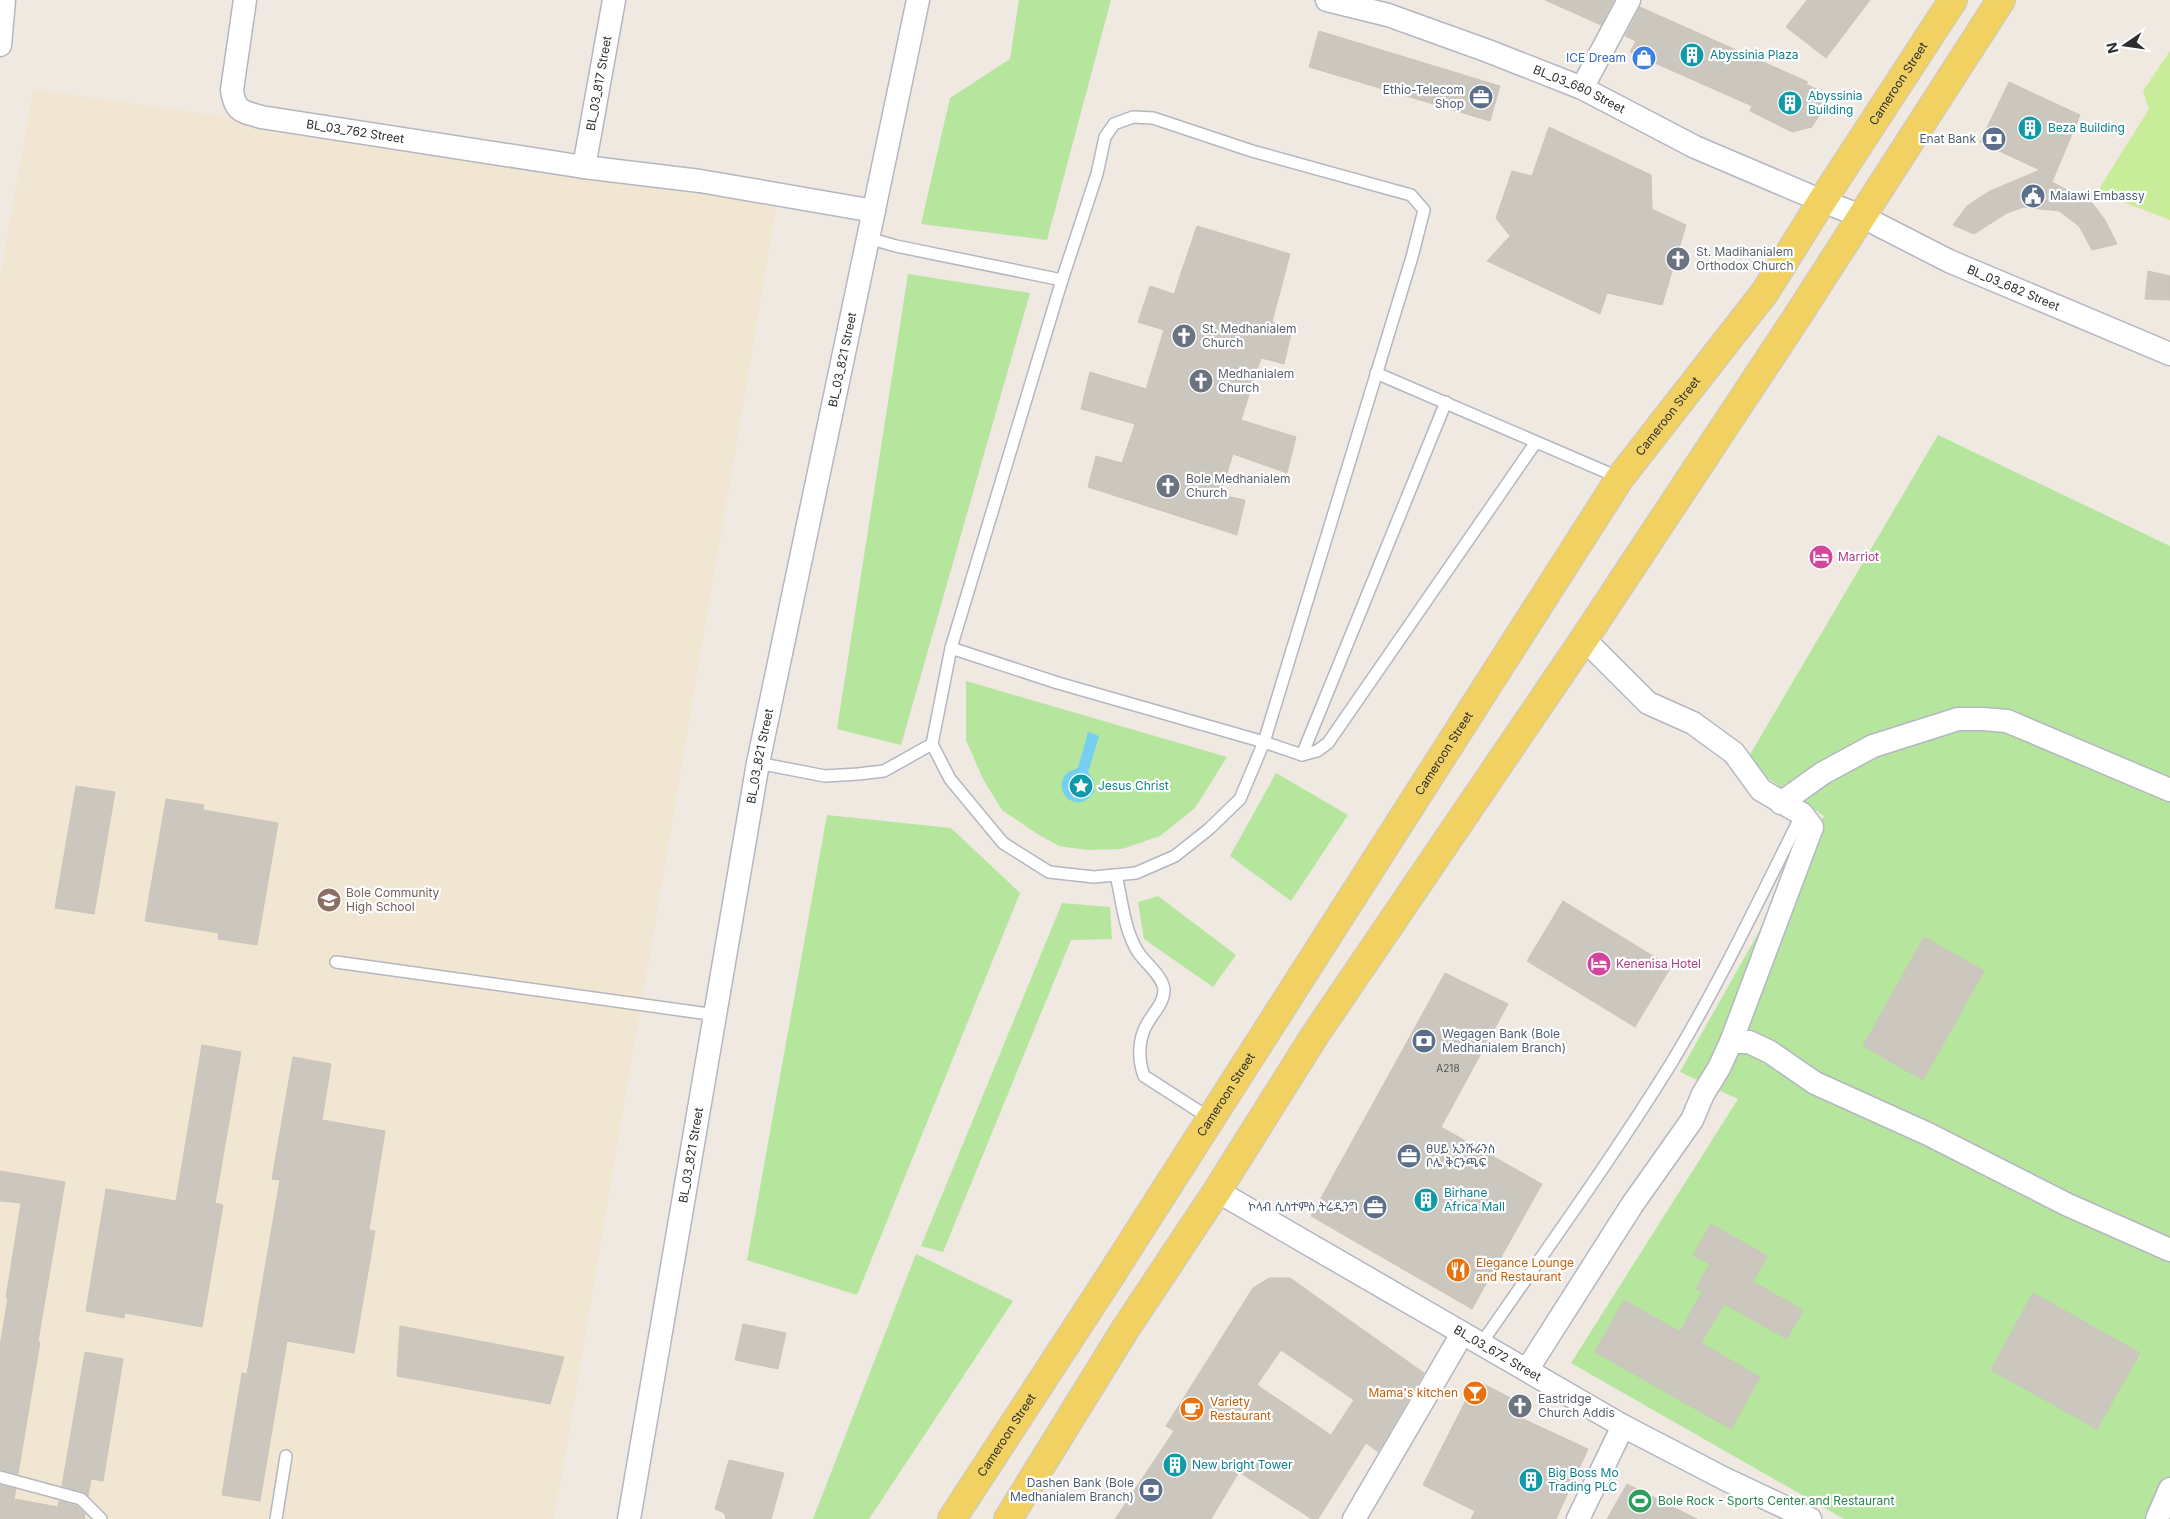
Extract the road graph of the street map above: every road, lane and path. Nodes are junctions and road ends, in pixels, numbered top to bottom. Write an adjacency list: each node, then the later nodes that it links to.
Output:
1 (4, 0): 9 (street)
2 (244, 0): 11 (street, BL_03_762 Street)
3 (614, 0): 11 (street, BL_03_817 Street)
4 (918, 0): 13 (street, BL_03_821 Street)
5 (1327, 0): 10 (street, BL_03_680 Street)
6 (1629, 0): 10 (street)
7 (1953, 0): 12 (main road, Cameroon Street)
8 (2001, 0): 14 (main road)
9 (0, 46)
10 (1582, 88): 12 (street, BL_03_680 Street)
11 (584, 168): 13 (street)
12 (1822, 201): 14 (street, BL_03_680 Street); 21 (main road, Cameroon Street)
13 (874, 211): 15 (street, BL_03_821 Street)
14 (1861, 216): 17 (street, BL_03_682 Street); 22 (main road)
15 (868, 238): 16 (lane); 27 (street, BL_03_821 Street)
16 (1062, 280): 18 (lane); 23 (lane)
17 (2170, 354)
18 (1376, 373): 19 (lane); 24 (lane)
19 (1446, 402): 20 (lane); 26 (lane)
20 (1536, 442): 21 (lane); 26 (lane)
21 (1620, 478): 33 (main road, Cameroon Street)
22 (1584, 639): 29 (street); 35 (main road)
23 (951, 648): 24 (lane); 25 (lane)
24 (1264, 742): 26 (lane); 31 (lane)
25 (932, 744): 27 (lane); 31 (lane)
26 (1302, 755)
27 (758, 763): 34 (street, BL_03_821 Street)
28 (2170, 790): 29 (street)
29 (1781, 803): 30 (street)
30 (1802, 814): 36 (street); 40 (lane)
31 (1116, 875): 37 (lane)
32 (336, 962): 34 (lane)
33 (1282, 1007): 35 (main road); 37 (main road, Cameroon Street)
34 (716, 1015): 48 (street, BL_03_821 Street)
35 (1315, 1035): 38 (main road)
36 (1731, 1042): 39 (street); 41 (street)
37 (1211, 1119): 49 (main road, Cameroon Street)
38 (1217, 1191): 40 (street, BL_03_672 Street); 50 (main road)
39 (2170, 1250)
40 (1471, 1339): 41 (street, BL_03_672 Street); 51 (street)
41 (1527, 1370): 42 (street, BL_03_672 Street)
42 (1623, 1426): 52 (street); 53 (street, BL_03_672 Street)
43 (286, 1456): 47 (lane)
44 (0, 1477): 46 (lane)
45 (2170, 1490): 54 (street)
46 (101, 1519)
47 (276, 1519)
48 (629, 1519)
49 (952, 1519)
50 (1008, 1519)
51 (1354, 1519)
52 (1578, 1519)
53 (1810, 1519)
54 (2157, 1519)

